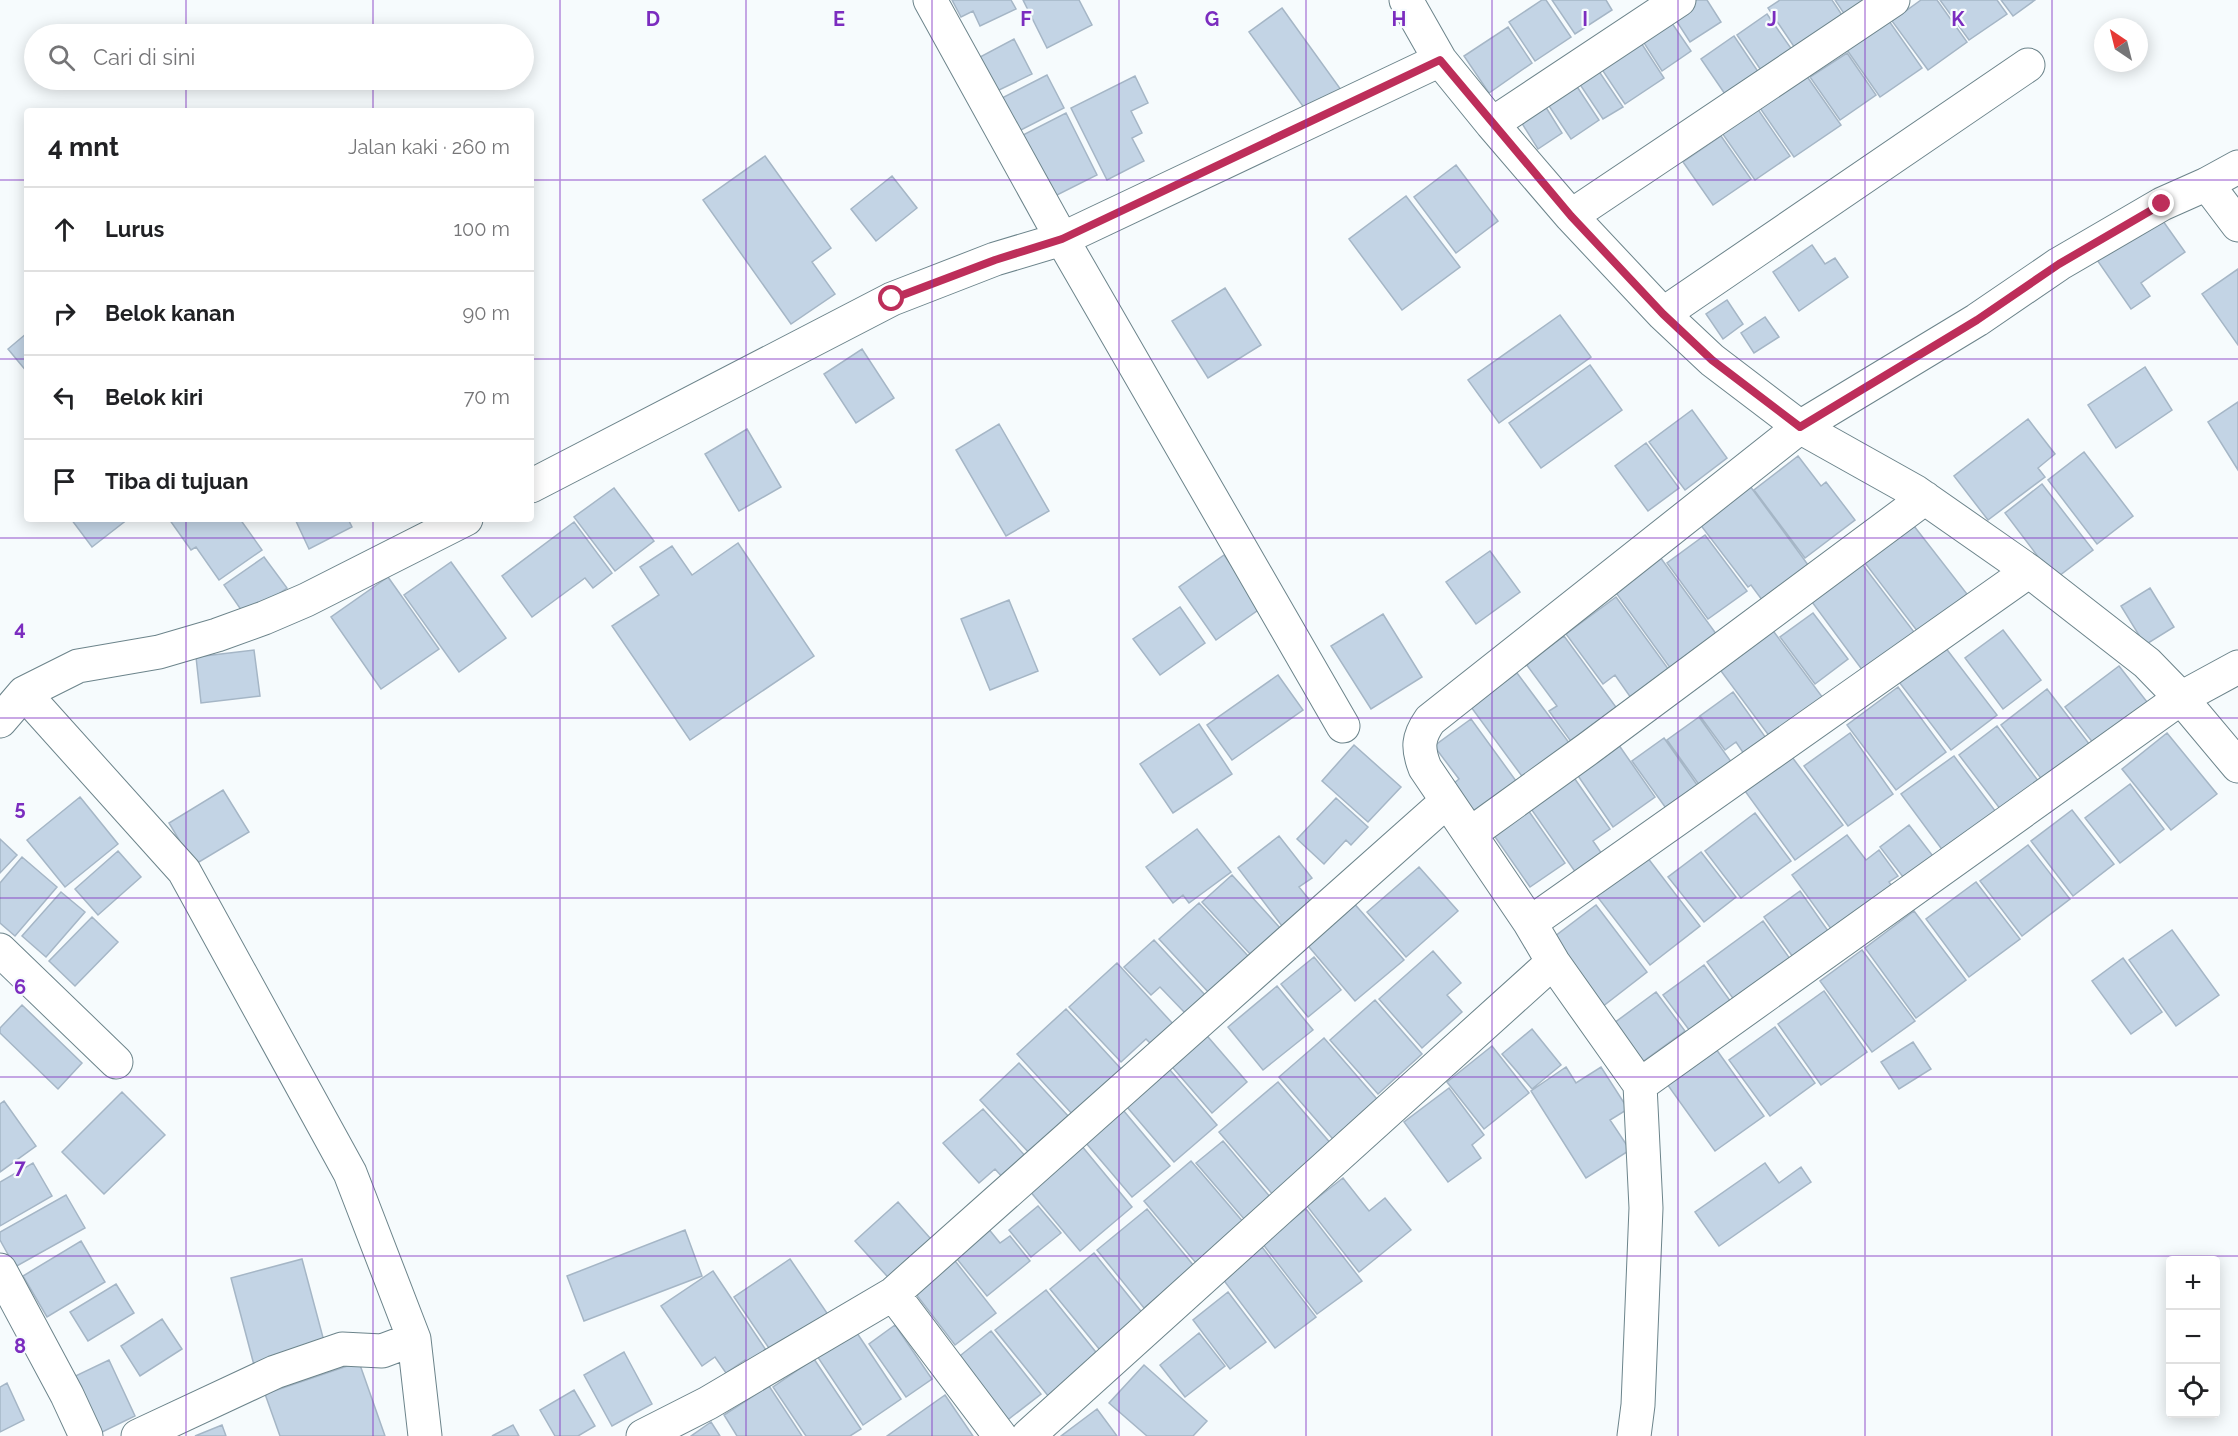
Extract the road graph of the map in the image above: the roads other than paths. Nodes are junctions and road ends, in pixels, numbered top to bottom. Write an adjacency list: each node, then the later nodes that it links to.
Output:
1 (930, 0): 12 (street)
2 (1406, 0): 5 (street)
3 (1679, 0): 7 (street)
4 (1893, 0): 10 (street)
5 (1440, 60): 7 (street); 12 (street)
6 (2028, 65): 13 (street)
7 (1492, 124): 10 (street)
8 (2238, 166): 9 (street)
9 (2207, 184): 11 (street); 14 (street)
10 (1571, 216): 13 (street)
11 (2238, 225)
12 (1062, 239): 15 (street); 23 (street)
13 (1663, 314): 14 (street)
14 (1800, 427): 16 (street); 25 (street)
15 (534, 484)
16 (1924, 498): 18 (street); 26 (street)
17 (460, 522): 20 (street)
18 (2029, 571): 21 (street); 27 (street)
19 (2238, 667): 21 (street)
20 (24, 693): 22 (street); 34 (street)
21 (2181, 698): 24 (street); 31 (street)
22 (0, 721)
23 (1343, 726)
24 (2238, 766)
25 (1447, 801): 26 (street); 33 (street)
26 (1470, 834): 27 (street)
27 (1530, 923): 29 (street)
28 (0, 950): 30 (street)
29 (1553, 962): 31 (street); 40 (street)
30 (116, 1062)
31 (1640, 1085): 41 (street)
32 (0, 1270): 35 (street)
33 (893, 1294): 38 (street); 39 (street)
34 (414, 1339): 36 (street); 37 (street)
35 (86, 1436)
36 (138, 1436)
37 (425, 1436)
38 (643, 1436)
39 (1000, 1436)
40 (1028, 1436)
41 (1634, 1436)

